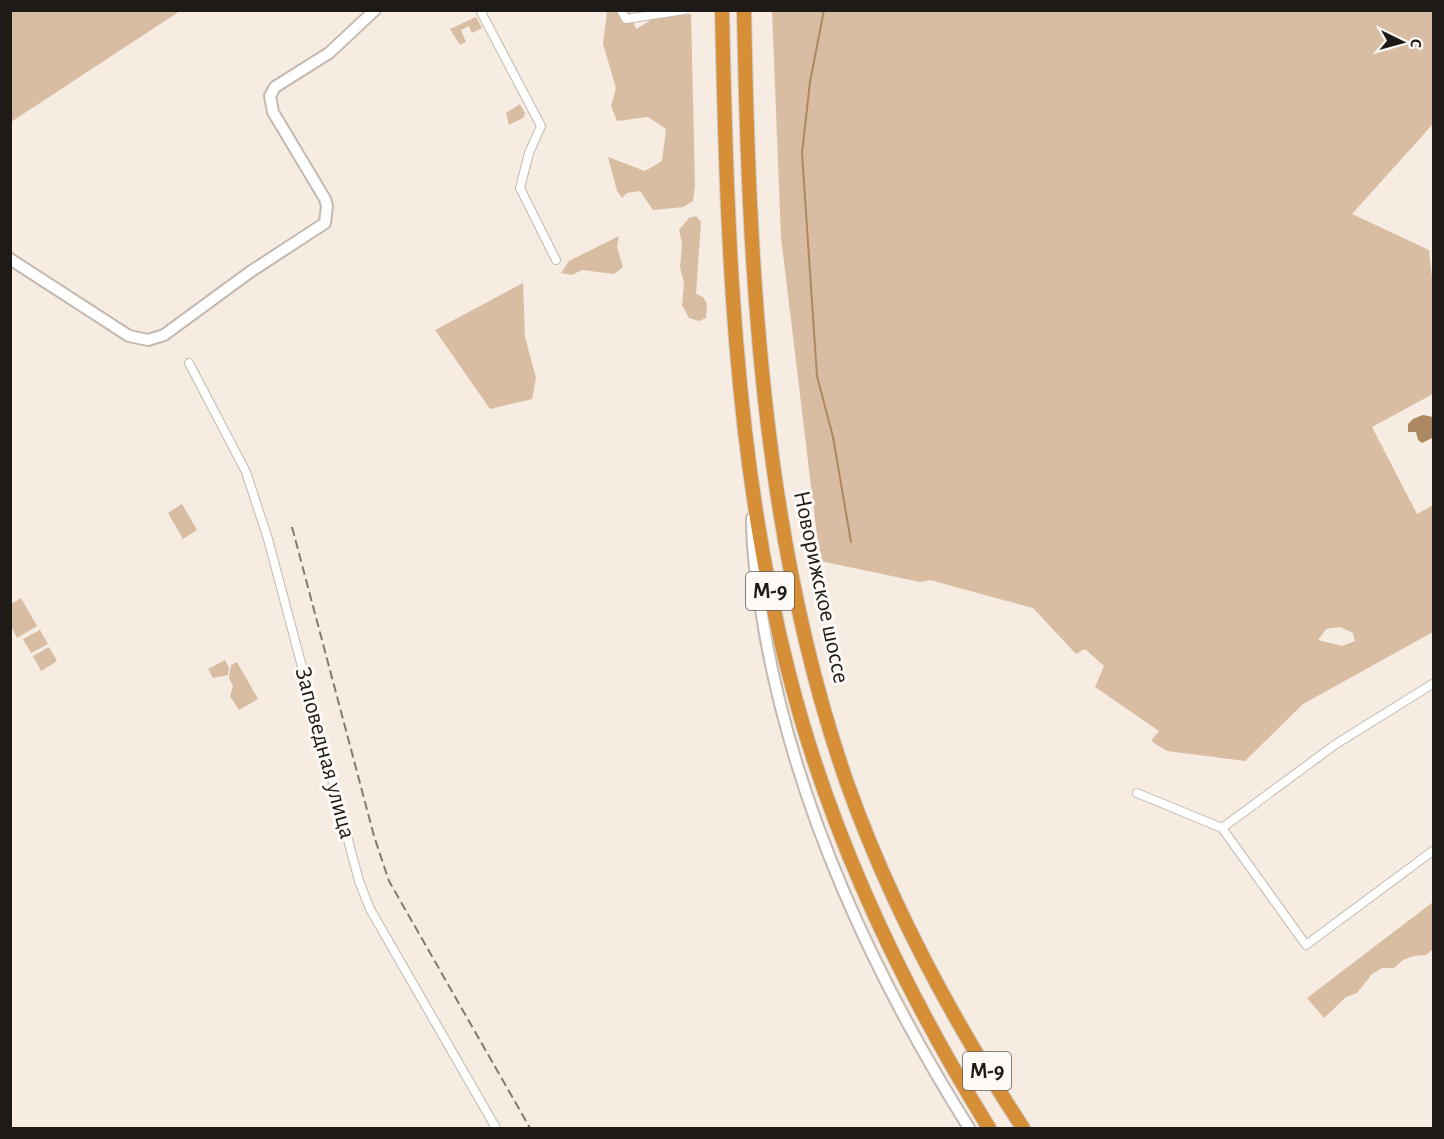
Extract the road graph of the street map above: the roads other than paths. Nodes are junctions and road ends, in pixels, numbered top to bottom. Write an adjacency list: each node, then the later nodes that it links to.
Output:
1 (375, 10): 7 (street)
2 (480, 10): 8 (street)
3 (621, 10): 4 (street)
4 (684, 10)
5 (722, 10): 10 (highway, Новорижское шоссе / М-9)
6 (744, 10): 18 (highway, Новорижское шоссе / М-9)
7 (10, 259)
8 (556, 260)
9 (189, 363): 15 (street, Заповедная улица)
10 (754, 490): 16 (street); 17 (highway, Новорижское шоссе / М-9)
11 (1434, 682): 13 (street)
12 (1137, 793): 13 (street)
13 (1222, 828): 14 (street)
14 (1434, 850)
15 (496, 1128)
16 (969, 1128)
17 (989, 1128)
18 (1023, 1128)

